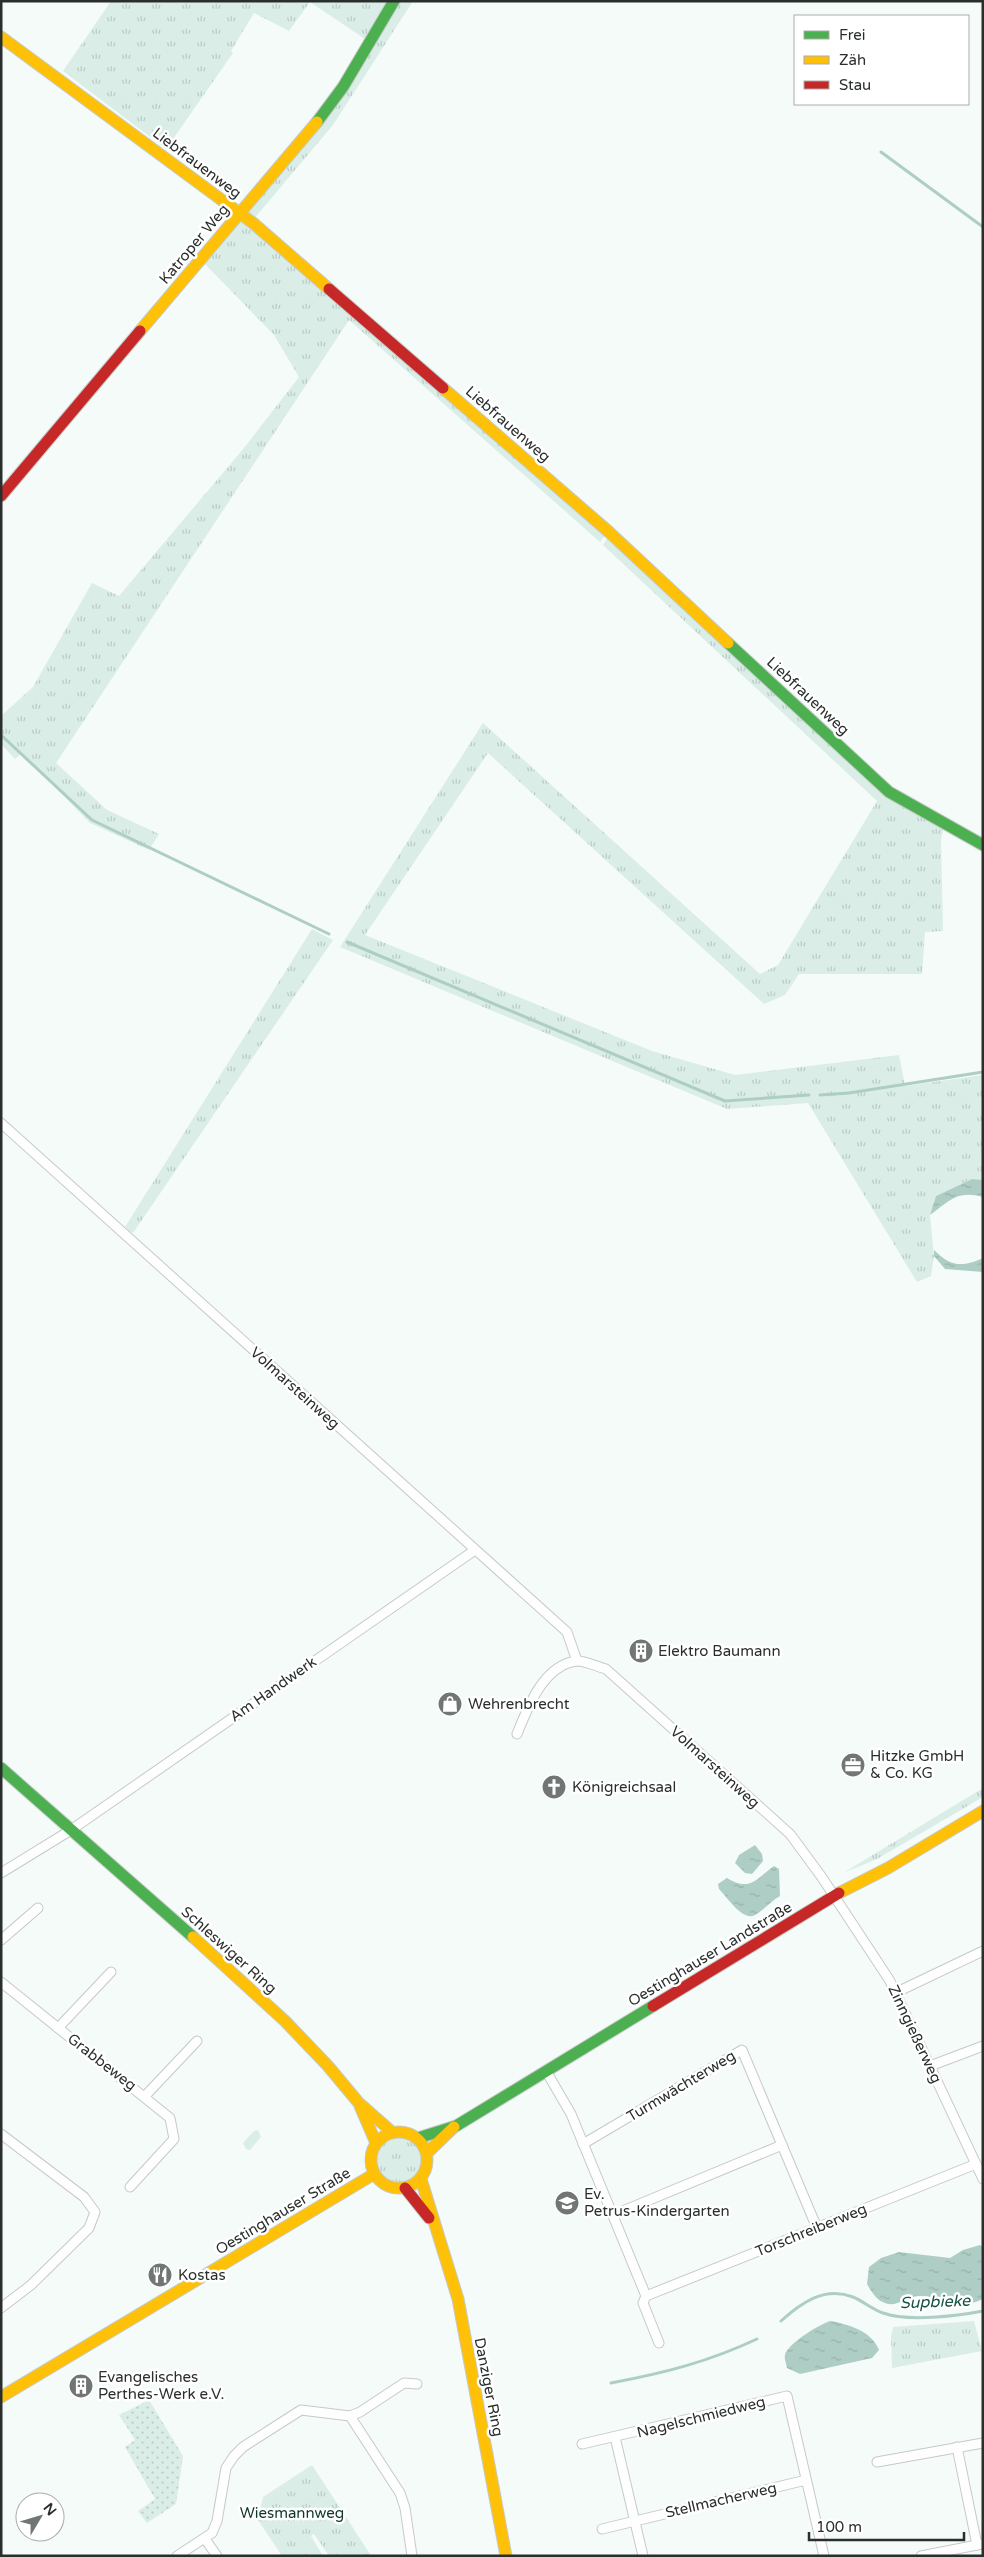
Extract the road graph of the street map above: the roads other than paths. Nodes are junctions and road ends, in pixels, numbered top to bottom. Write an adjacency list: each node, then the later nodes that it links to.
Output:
1 (394, 1): 3 (street, Katroper Weg)
2 (1, 37): 3 (street, Liebfrauenweg)
3 (239, 213): 4 (street, Katroper Weg); 5 (street, Liebfrauenweg)
4 (1, 496)
5 (983, 845)
6 (1, 1123): 7 (street, Volmarsteinweg)
7 (475, 1550): 8 (street, Volmarsteinweg); 12 (street, Am Handwerk)
8 (577, 1661): 9 (street); 14 (street, Volmarsteinweg)
9 (517, 1734)
10 (1, 1768): 12 (street, Schleswiger Ring)
11 (983, 1811): 14 (street, Oestinghauser Landstraße)
12 (70, 1830): 13 (street, Am Handwerk); 27 (street, Schleswiger Ring)
13 (1, 1873)
14 (834, 1896): 20 (street, Zinngießerweg); 25 (street, Oestinghauser Landstraße)
15 (38, 1908): 16 (street)
16 (1, 1940)
17 (983, 1951): 20 (street)
18 (111, 1972): 21 (street, Grabbeweg)
19 (1, 1982): 21 (street, Grabbeweg)
20 (895, 1993): 24 (street, Zinngießerweg)
21 (58, 2028): 26 (street, Grabbeweg)
22 (197, 2041): 26 (street, Grabbeweg)
23 (983, 2046): 24 (street)
24 (930, 2066): 36 (street, Zinngießerweg)
25 (546, 2071): 28 (street, Oestinghauser Landstraße); 33 (street)
26 (145, 2096): 40 (street, Grabbeweg)
27 (358, 2102): 29 (street, Schleswiger Ring); 32 (street, Schleswiger Ring)
28 (456, 2126): 31 (street, Oestinghauser Landstraße); 35 (street, Oestinghauser Landstraße)
29 (392, 2132): 31 (street); 32 (street)
30 (1, 2134): 46 (street)
31 (418, 2138): 35 (street)
32 (376, 2143): 37 (street)
33 (583, 2144): 34 (street, Turmwächterweg); 42 (street)
34 (782, 2145): 42 (street); 44 (street, Turmwächterweg)
35 (427, 2154): 38 (street)
36 (976, 2164): 39 (street, Zinngießerweg); 44 (street, Torschreiberweg)
37 (374, 2174): 41 (street); 49 (street, Oestinghauser Straße)
38 (421, 2179): 41 (street); 43 (street, Danziger Ring)
39 (983, 2179)
40 (130, 2187)
41 (406, 2188): 43 (street, Danziger Ring)
42 (613, 2215): 45 (street)
43 (435, 2225): 65 (street, Danziger Ring)
44 (817, 2228): 45 (street, Torschreiberweg)
45 (646, 2296): 47 (street)
46 (1, 2308)
47 (659, 2343)
48 (417, 2384): 50 (street)
49 (1, 2397)
50 (350, 2416): 59 (street); 64 (street)
51 (615, 2437): 53 (street, Nagelschmiedweg); 56 (street, Nagelschmiedweg); 57 (street, Nagelschmiedweg)
52 (983, 2442): 54 (street)
53 (582, 2444)
54 (957, 2447): 55 (street); 60 (street)
55 (877, 2462)
56 (806, 2480): 57 (street, Stellmacherweg); 67 (street)
57 (635, 2520): 58 (street, Stellmacherweg); 66 (street, Nagelschmiedweg)
58 (602, 2528)
59 (205, 2539): 62 (street); 63 (street)
60 (980, 2544): 61 (street)
61 (942, 2554): 68 (street)
62 (177, 2556)
63 (217, 2556)
64 (412, 2556)
65 (506, 2556)
66 (643, 2556)
67 (824, 2556)
68 (920, 2556)

